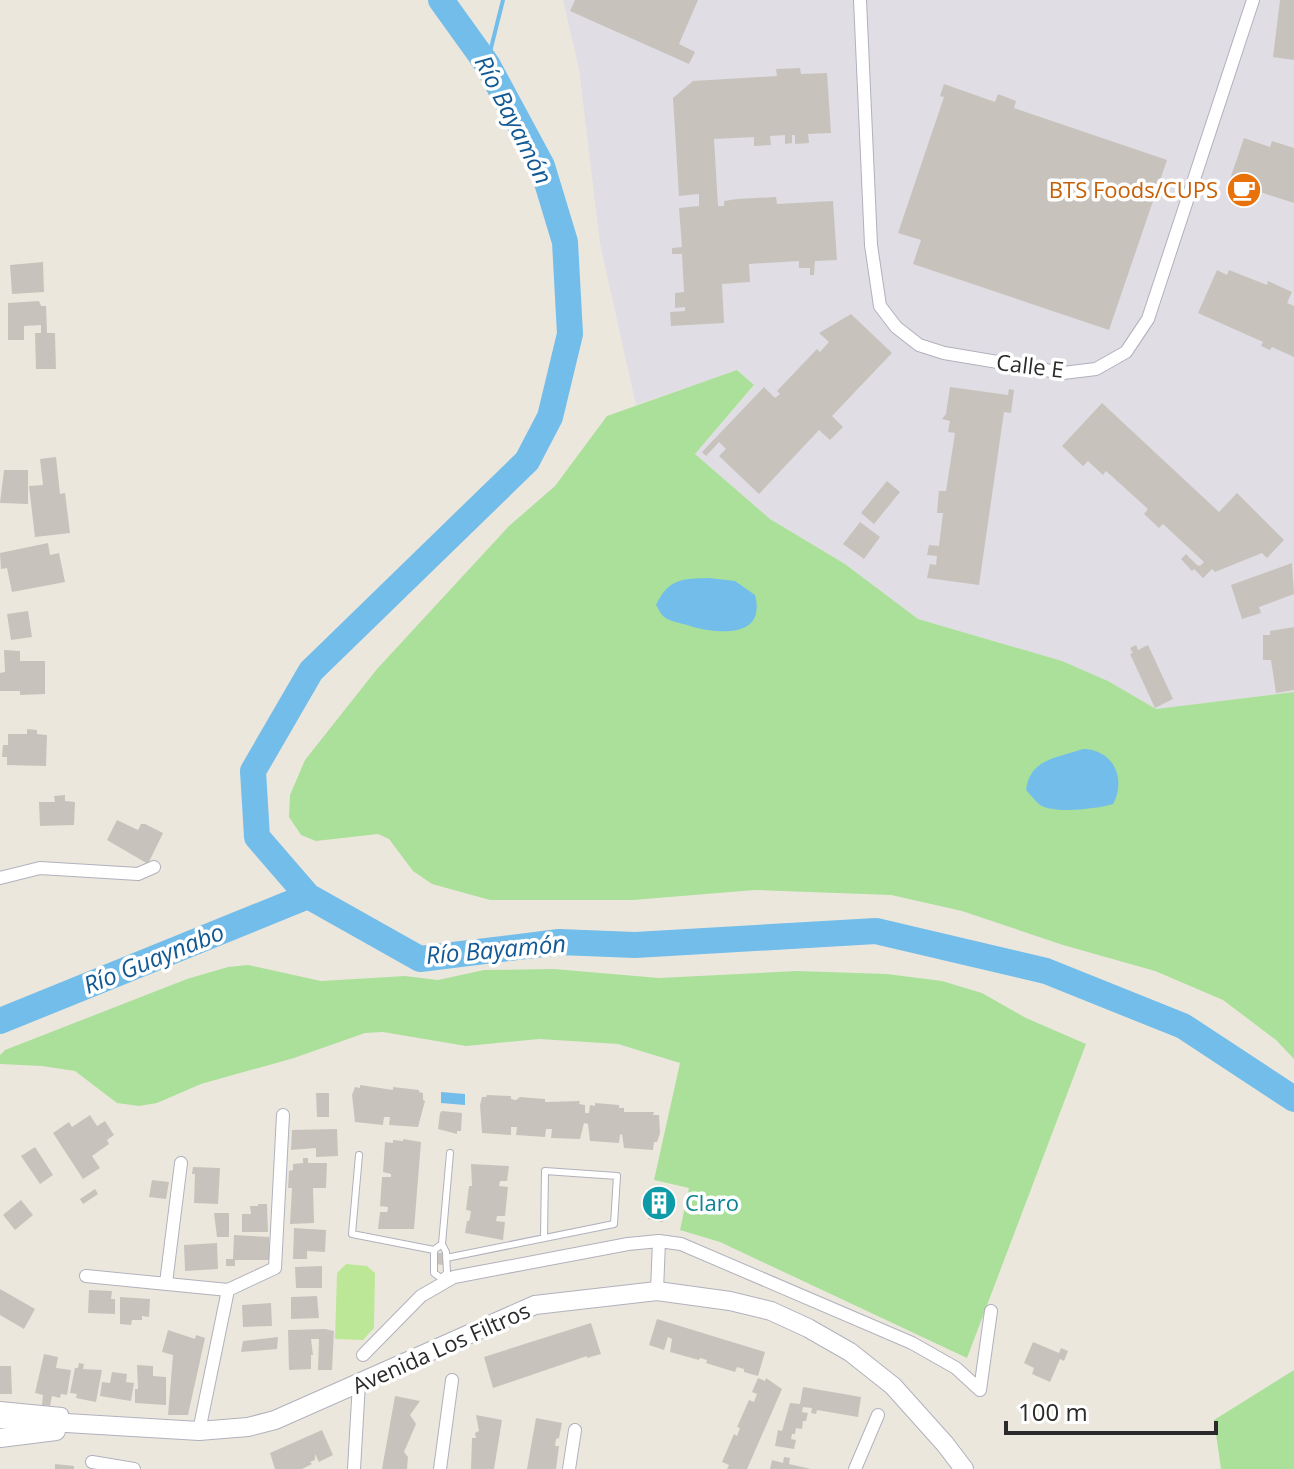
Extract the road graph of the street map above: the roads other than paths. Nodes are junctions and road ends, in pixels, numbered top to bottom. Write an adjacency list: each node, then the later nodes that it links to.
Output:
1 (860, 0): 2 (street, Calle E)
2 (1253, 0)
3 (154, 867): 4 (street)
4 (0, 878)
5 (283, 1115): 17 (street)
6 (450, 1153): 11 (lane)
7 (359, 1155): 12 (lane)
8 (181, 1163): 16 (street)
9 (544, 1238): 9 (lane); 13 (lane)
10 (659, 1241): 15 (street); 18 (street); 19 (street)
11 (442, 1244): 12 (lane); 13 (lane)
12 (434, 1250): 15 (lane)
13 (446, 1258): 15 (lane)
14 (86, 1276): 16 (street)
15 (440, 1281): 20 (street)
16 (166, 1283): 17 (street)
17 (228, 1290): 28 (street)
18 (657, 1291): 22 (main road, Avenida Los Filtros); 36 (main road, Avenida Los Filtros)
19 (991, 1311)
20 (363, 1355)
21 (452, 1380): 33 (street)
22 (359, 1383): 28 (main road, Avenida Los Filtros); 32 (street)
23 (0, 1408): 26 (street)
24 (878, 1415): 35 (street)
25 (0, 1419): 26 (main road, Avenida Los Filtros)
26 (102, 1426): 28 (main road, Avenida Los Filtros); 29 (main road, Avenida Los Filtros)
27 (575, 1430): 34 (street)
28 (199, 1431)
29 (0, 1438)
30 (92, 1462): 31 (street)
31 (134, 1469)
32 (354, 1469)
33 (440, 1469)
34 (569, 1469)
35 (855, 1469)
36 (964, 1469)

